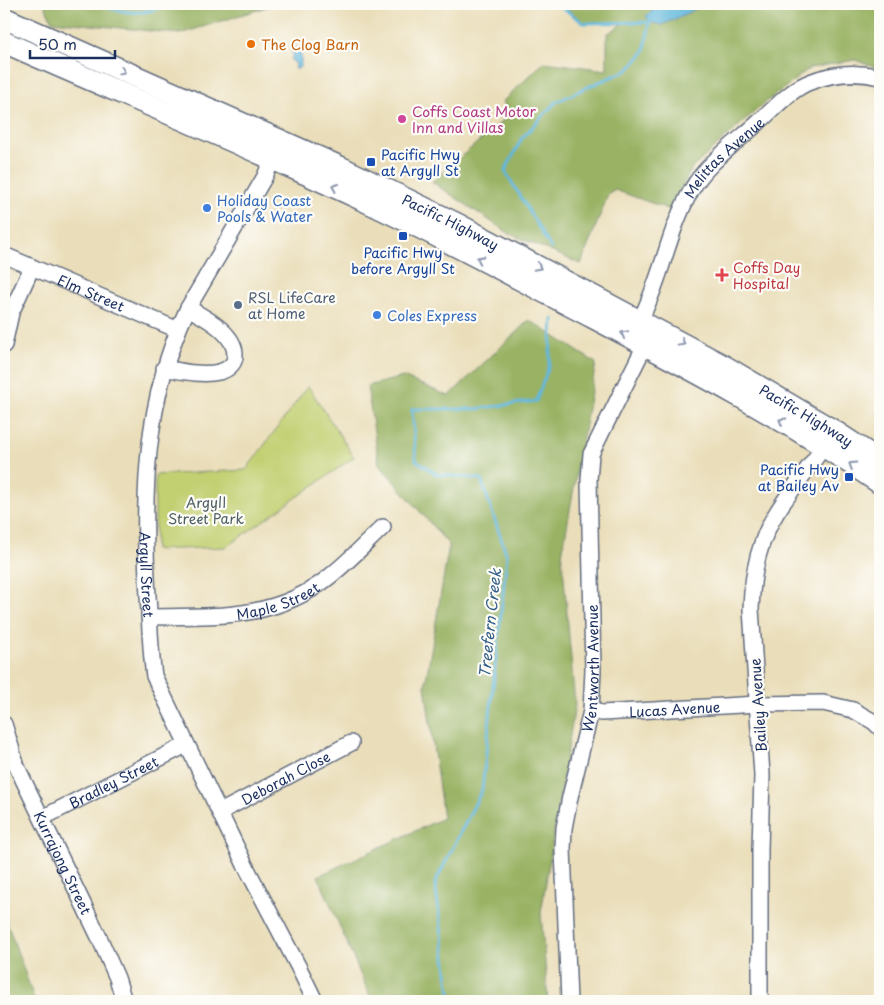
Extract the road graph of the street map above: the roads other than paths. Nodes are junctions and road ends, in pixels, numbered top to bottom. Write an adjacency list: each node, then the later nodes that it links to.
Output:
1 (4, 18): 4 (highway, Pacific Highway, one-way to 4)
2 (4, 42): 4 (highway, Pacific Highway)
3 (880, 77): 8 (street, Melittas Avenue)
4 (277, 150): 7 (street, Argyll Street); 8 (highway, Pacific Highway, one-way to 8); 11 (highway, Pacific Highway, one-way to 4)
5 (4, 255): 6 (street, Elm Street)
6 (32, 267): 9 (street, Elm Street); 10 (street)
7 (188, 308): 9 (street, Argyll Street); 12 (street)
8 (640, 320): 13 (highway, Pacific Highway, one-way to 13)
9 (178, 330): 12 (street, Argyll Street)
10 (4, 345)
11 (645, 345): 13 (highway, Pacific Highway, one-way to 11); 19 (street, Wentworth Avenue)
12 (164, 368): 17 (street, Argyll Street)
13 (829, 439): 14 (highway, Pacific Highway); 15 (highway, Pacific Highway, one-way to 13); 18 (street, Bailey Avenue)
14 (880, 461)
15 (880, 483)
16 (383, 528): 17 (street, Maple Street)
17 (149, 617): 23 (street, Argyll Street)
18 (758, 704): 19 (street, Lucas Avenue); 21 (street, Lucas Avenue); 29 (street, Bailey Avenue)
19 (592, 711): 28 (street, Wentworth Avenue)
20 (4, 724): 25 (street, Kurrajong Street)
21 (880, 728)
22 (351, 743): 24 (street, Deborah Close)
23 (186, 745): 24 (street, Argyll Street); 25 (street, Bradley Street)
24 (220, 812): 27 (street, Argyll Street)
25 (42, 818): 26 (street, Kurrajong Street)
26 (124, 1001)
27 (314, 1001)
28 (569, 1001)
29 (760, 1001)

